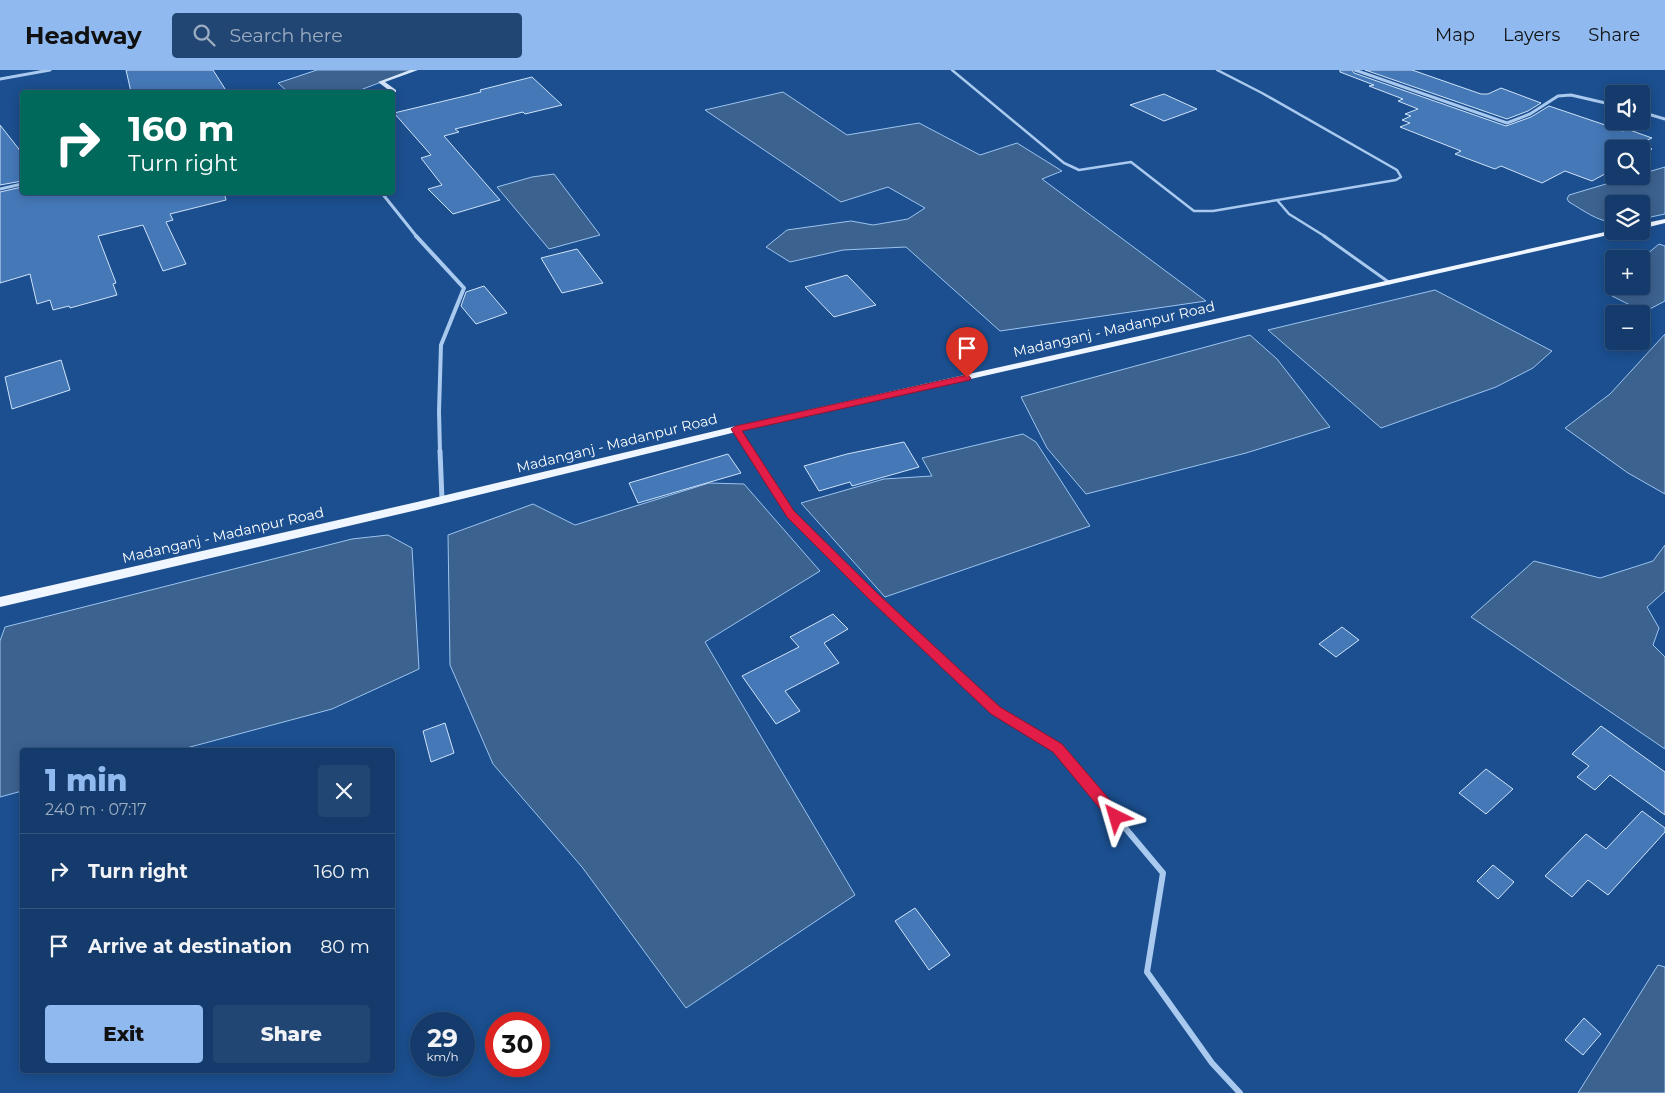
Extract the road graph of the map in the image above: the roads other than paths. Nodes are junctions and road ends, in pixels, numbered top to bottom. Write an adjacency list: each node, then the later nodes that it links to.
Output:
1 (50, 70): 6 (street)
2 (416, 70): 7 (street)
3 (952, 70): 14 (lane)
4 (1217, 70): 14 (lane)
5 (1355, 70): 8 (street)
6 (0, 79)
7 (393, 90)
8 (1605, 103)
9 (1650, 115): 10 (street)
10 (1665, 119)
11 (20, 184): 12 (street)
12 (0, 189)
13 (383, 195): 20 (street)
14 (1277, 200): 18 (lane)
15 (1664, 222): 16 (main road)
16 (1650, 225)
17 (1605, 235): 18 (main road, Madanganj - Madanpur Road)
18 (1390, 283): 19 (main road, Madanganj - Madanpur Road)
19 (736, 429): 20 (main road, Madanganj - Madanpur Road); 22 (street)
20 (442, 500): 21 (main road, Madanganj - Madanpur Road)
21 (0, 602)
22 (1240, 1093)

